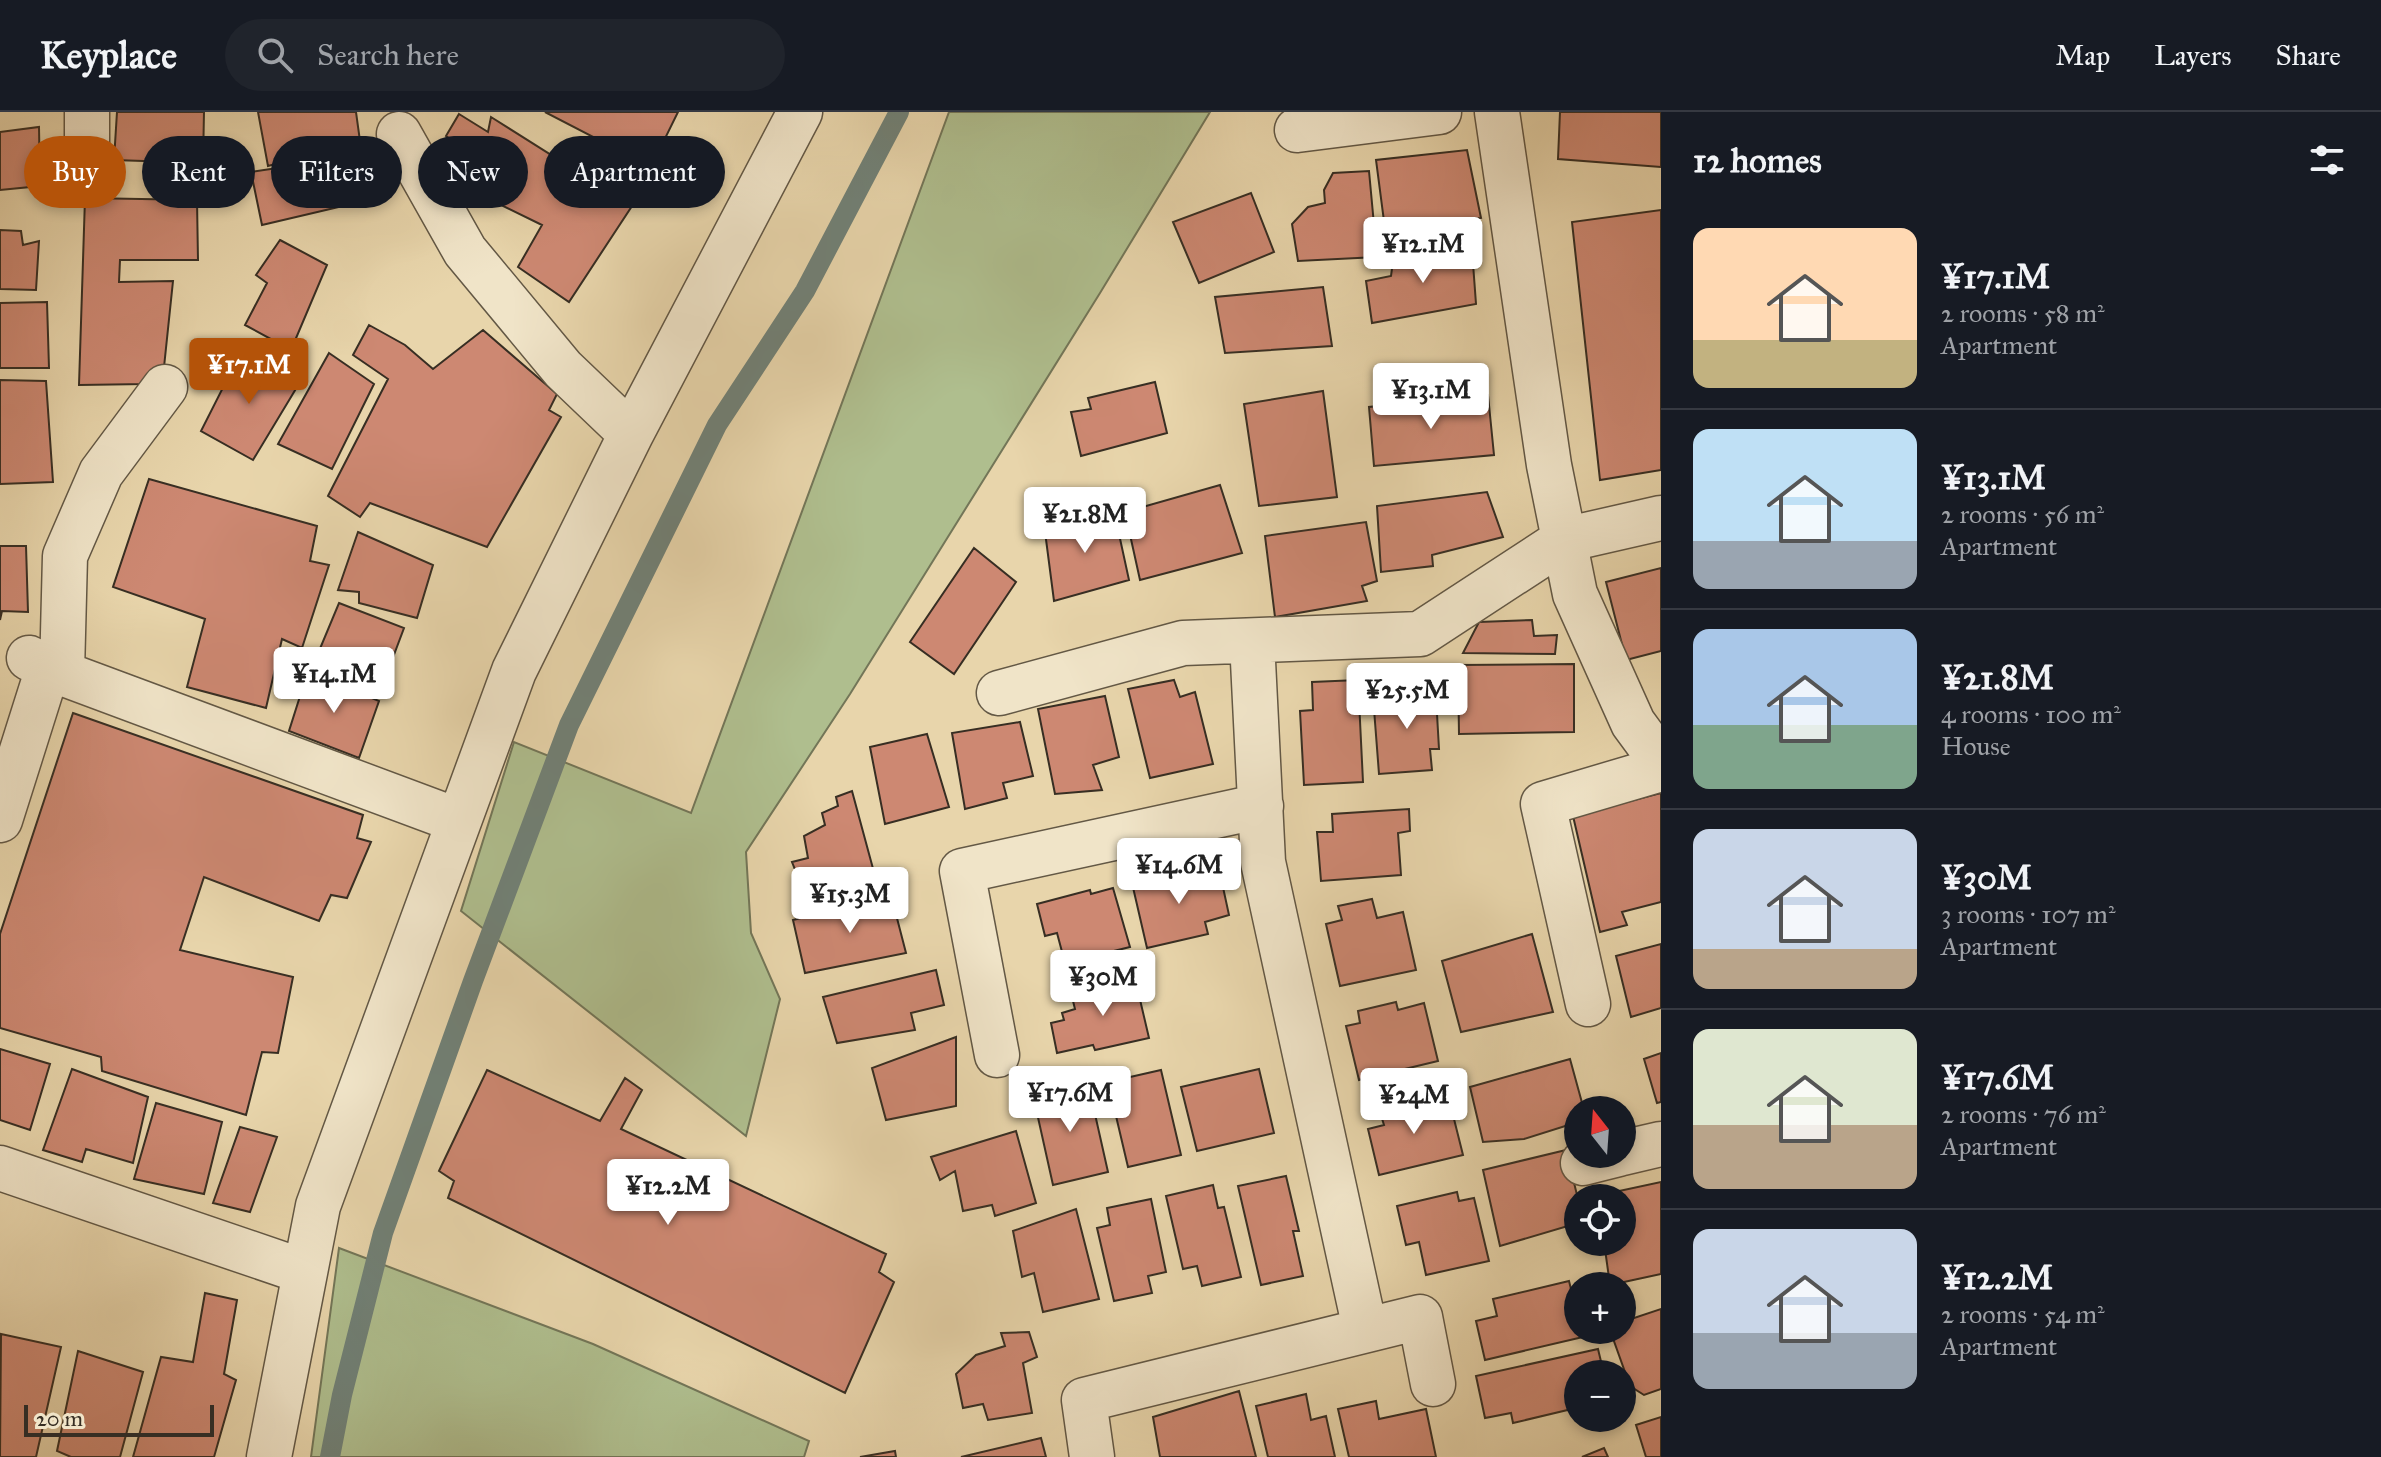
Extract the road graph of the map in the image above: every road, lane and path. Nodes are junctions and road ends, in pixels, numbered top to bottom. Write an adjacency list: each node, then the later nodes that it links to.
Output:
1 (87, 112): 7 (street)
2 (800, 112): 9 (street)
3 (1439, 112): 5 (street)
4 (1497, 112): 11 (street)
5 (1297, 130)
6 (399, 134): 9 (street)
7 (87, 136)
8 (165, 387): 13 (street)
9 (631, 434): 19 (street)
10 (1661, 518): 11 (street)
11 (1564, 540): 12 (street); 15 (street)
12 (1252, 641): 14 (street); 17 (street)
13 (46, 666): 18 (street); 19 (street)
14 (999, 693)
15 (1661, 761)
16 (1661, 769): 20 (street)
17 (1261, 806): 21 (street); 26 (street)
18 (0, 820)
19 (459, 821): 25 (street)
20 (1588, 1004)
21 (997, 1055)
22 (1661, 1144): 23 (street)
23 (1636, 1150)
24 (0, 1168): 25 (street)
25 (305, 1272): 28 (street)
26 (1365, 1329): 27 (street); 29 (street)
27 (1433, 1384)
28 (269, 1457)
29 (1092, 1457)

